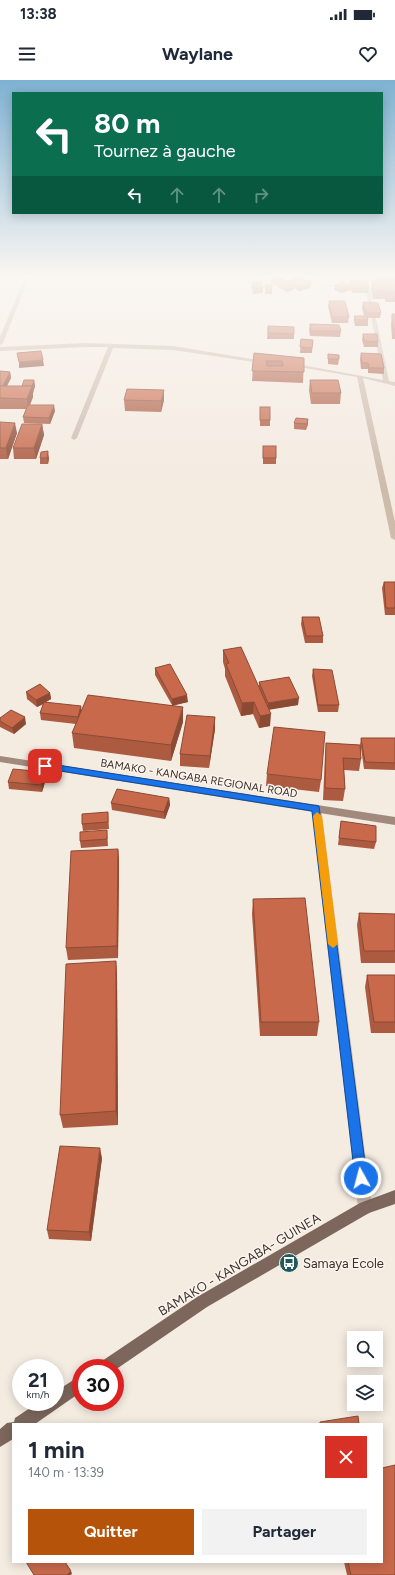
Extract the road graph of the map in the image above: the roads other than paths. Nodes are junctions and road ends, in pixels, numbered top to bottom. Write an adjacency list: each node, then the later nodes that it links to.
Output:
1 (111, 346): 11 (street)
2 (83, 347): 5 (street)
3 (135, 347): 6 (street)
4 (380, 347): 9 (street)
5 (0, 349)
6 (274, 363)
7 (282, 364): 8 (street)
8 (360, 376): 9 (street); 12 (street)
9 (387, 383): 10 (street)
10 (395, 384)
11 (74, 438)
12 (395, 538)
13 (0, 759): 14 (street, BAMAKO - KANGABA REGIONAL ROAD)
14 (316, 808): 15 (street, BAMAKO - KANGABA REGIONAL ROAD); 17 (street)
15 (395, 821)
16 (395, 1197): 17 (main road, BAMAKO - KANGABA- GUINEA)
17 (365, 1208): 18 (main road, BAMAKO - KANGABA- GUINEA)
18 (117, 1359)
19 (40, 1411): 20 (main road)
20 (22, 1423)
21 (12, 1430): 22 (main road)
22 (0, 1439)

